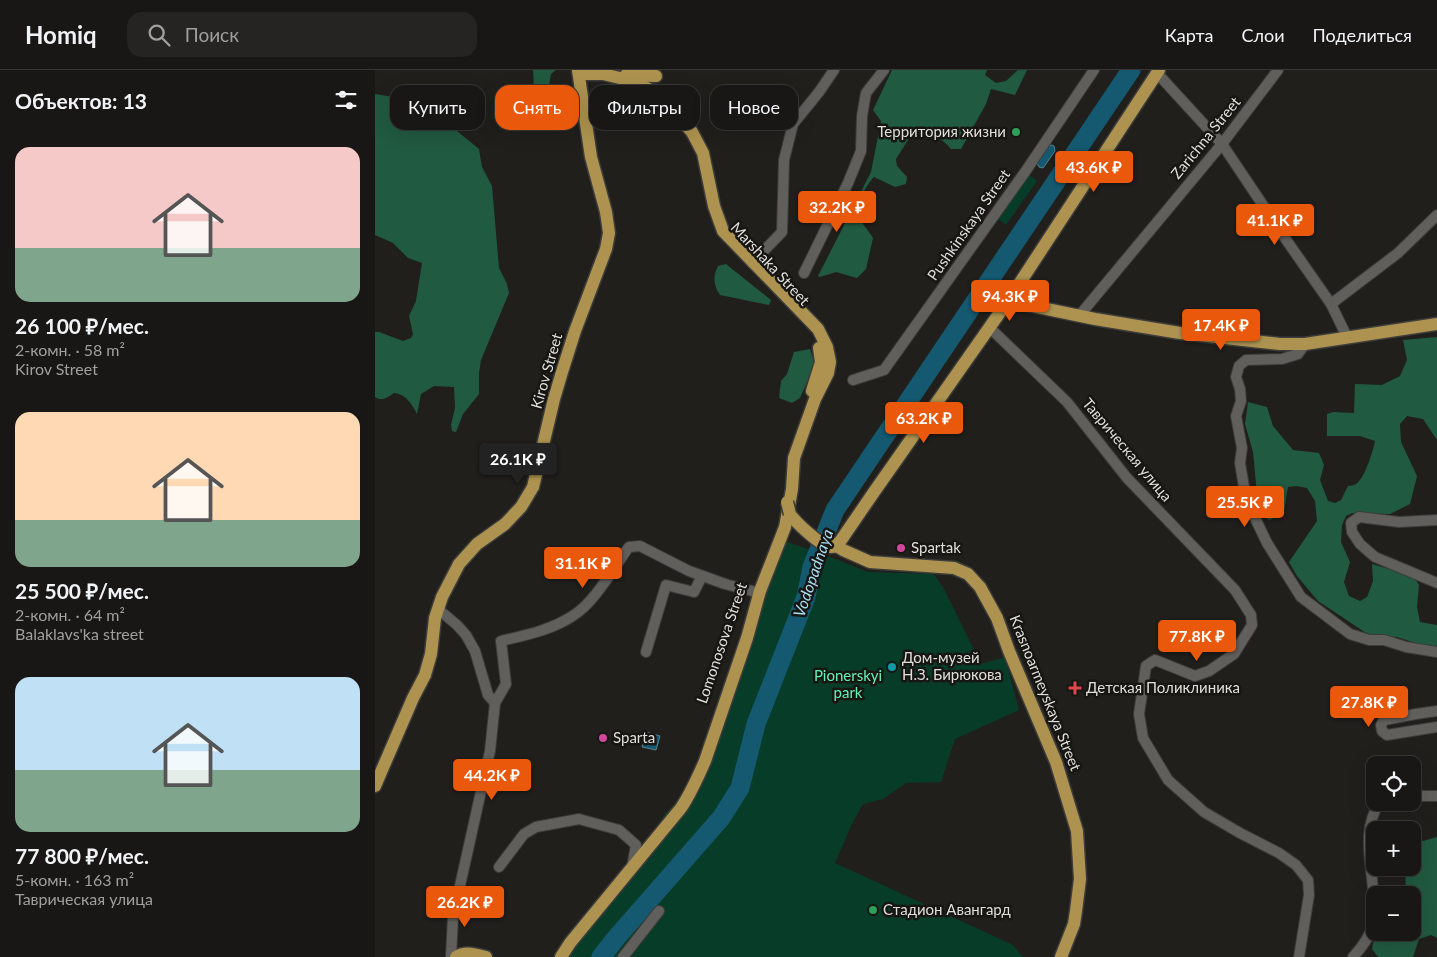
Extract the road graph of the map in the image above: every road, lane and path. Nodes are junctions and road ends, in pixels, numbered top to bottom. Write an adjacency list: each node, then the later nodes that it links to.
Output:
1 (834, 70): 15 (street)
2 (884, 70): 16 (street)
3 (1095, 70): 24 (street, Pushkinskaya Street)
4 (1278, 70): 13 (street, Zarichna Street)
5 (577, 71): 8 (main road); 9 (main road, Marshaka Street); 31 (main road, Kirov Street)
6 (1158, 72): 13 (street); 17 (main road)
7 (659, 73): 8 (main road)
8 (603, 74): 10 (main road)
9 (622, 85)
10 (641, 85)
11 (683, 130): 25 (main road, Marshaka Street)
12 (690, 130): 15 (main road, Marshaka Street)
13 (1222, 144): 18 (street); 19 (street, Zarichna Street)
14 (1437, 215): 18 (street)
15 (753, 263): 25 (main road, Marshaka Street)
16 (804, 273)
17 (1008, 301): 19 (main road); 21 (main road)
18 (1331, 304): 22 (street)
19 (1079, 316): 23 (main road)
20 (1437, 324): 22 (main road)
21 (990, 328): 27 (main road); 50 (street, Таврическая улица)
22 (1347, 337): 23 (main road)
23 (1305, 344): 33 (street)
24 (853, 380)
25 (789, 512): 27 (main road); 27 (main road); 30 (main road, Lomonosova Street); 42 (main road)
26 (1437, 520): 29 (street)
27 (835, 546): 49 (main road, Krasnoarmeyskaya Street)
28 (702, 576): 30 (street); 32 (street); 34 (street)
29 (1437, 583)
30 (756, 592): 42 (main road, Lomonosova Street)
31 (438, 609): 34 (street); 37 (main road, Kirov Street)
32 (646, 652)
33 (1437, 652)
34 (495, 703): 44 (street)
35 (1437, 711): 36 (street)
36 (1437, 727)
37 (376, 783)
38 (1421, 796): 39 (street)
39 (1437, 796)
40 (1375, 811): 51 (street)
41 (499, 867): 42 (street)
42 (632, 868): 47 (main road)
43 (659, 911): 48 (street)
44 (451, 957)
45 (456, 957): 46 (main road)
46 (486, 957)
47 (561, 957)
48 (623, 957)
49 (1061, 957)
50 (1299, 957)
51 (1353, 957)

